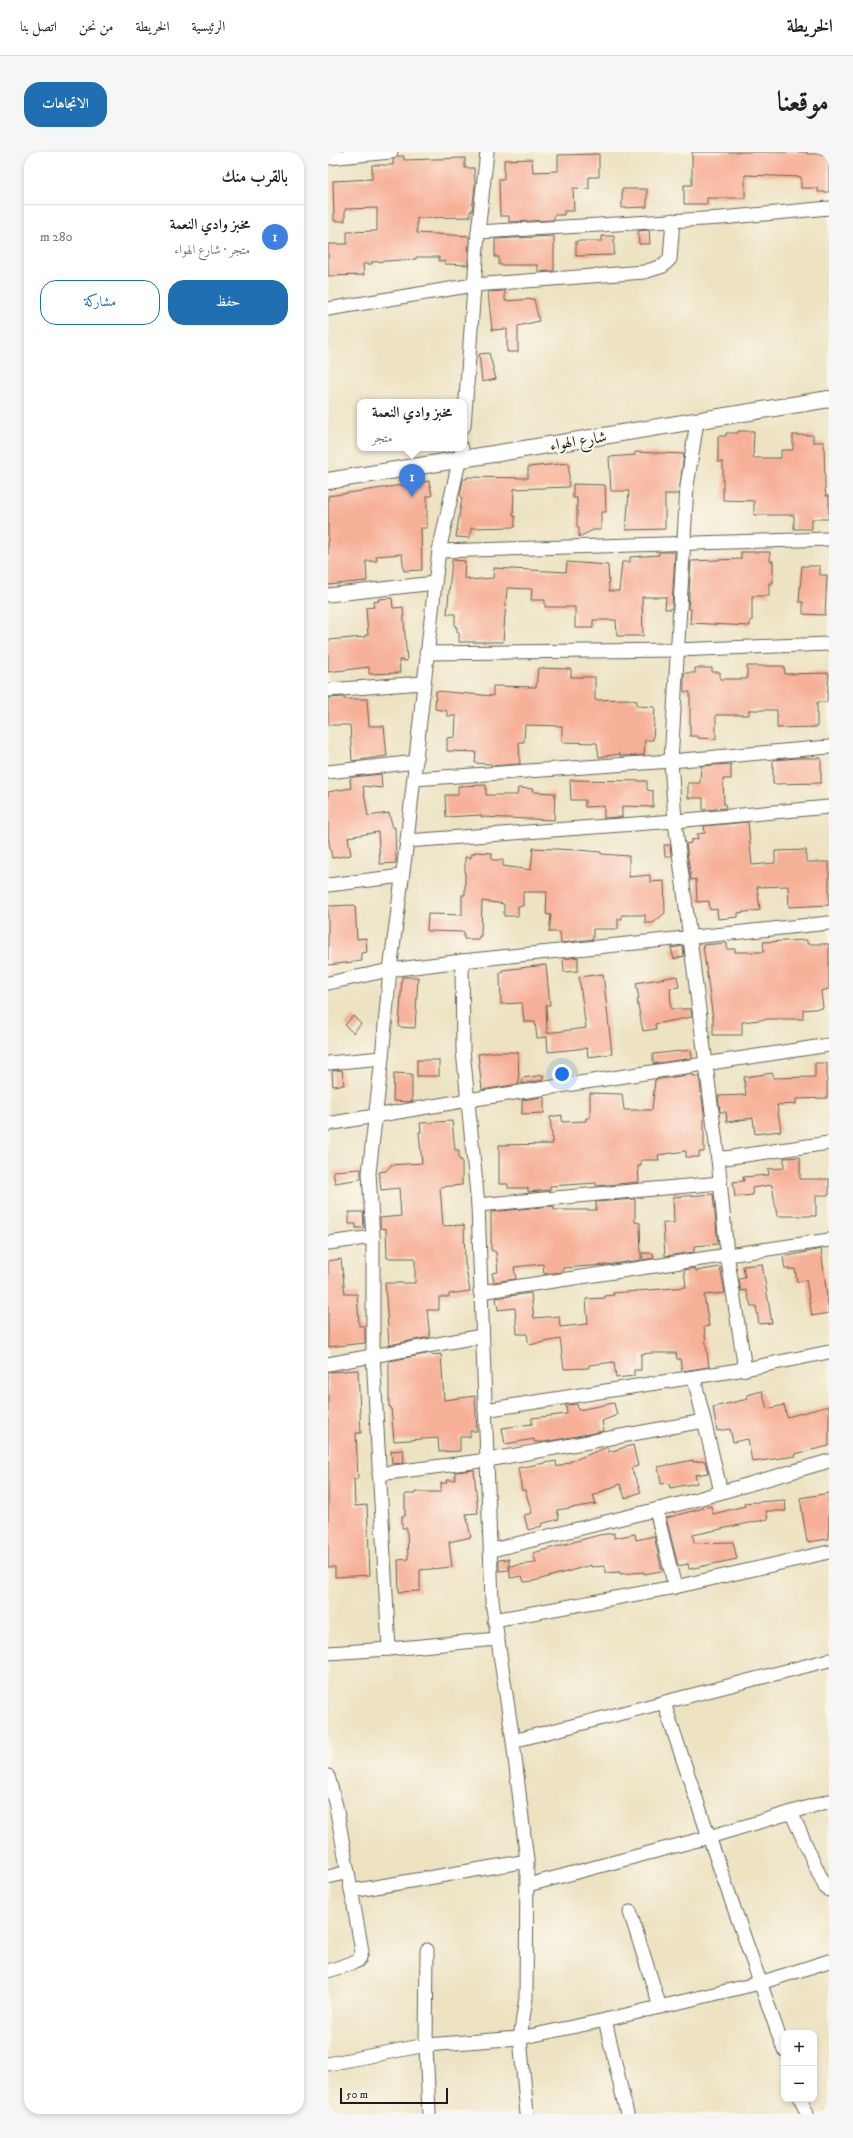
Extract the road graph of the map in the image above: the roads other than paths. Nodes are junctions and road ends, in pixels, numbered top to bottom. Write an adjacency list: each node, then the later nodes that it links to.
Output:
1 (391, 152): 3 (street)
2 (487, 152): 6 (street)
3 (328, 158)
4 (829, 208): 5 (street)
5 (673, 220): 6 (street); 7 (street)
6 (478, 232): 7 (street)
7 (474, 285): 8 (street); 9 (street)
8 (328, 309)
9 (466, 399)
10 (829, 399): 11 (street, شارع الهواء)
11 (697, 421): 12 (street, شارع الهواء); 15 (street)
12 (462, 453): 13 (street, شارع الهواء); 16 (street)
13 (328, 481)
14 (829, 539): 15 (street)
15 (684, 543): 16 (street); 20 (street)
16 (439, 552): 17 (street)
17 (435, 583): 18 (street); 21 (street)
18 (328, 595)
19 (829, 644): 20 (street)
20 (677, 650): 21 (street); 25 (street)
21 (426, 653): 22 (street)
22 (424, 683): 23 (street); 26 (street)
23 (328, 690)
24 (829, 747): 25 (street)
25 (670, 761): 28 (street); 30 (street)
26 (416, 762): 27 (street); 28 (street)
27 (328, 772)
28 (414, 779): 31 (street)
29 (829, 807): 30 (street)
30 (675, 821): 31 (street); 35 (street)
31 (407, 841): 32 (street)
32 (402, 876): 33 (street); 37 (street)
33 (328, 885)
34 (829, 923): 35 (street)
35 (689, 936): 36 (street); 42 (street)
36 (462, 961): 37 (street); 43 (street)
37 (390, 970): 38 (street); 40 (street)
38 (328, 982)
39 (829, 1045): 42 (street)
40 (382, 1058): 41 (street); 44 (street)
41 (328, 1063)
42 (706, 1063): 43 (street); 47 (street)
43 (468, 1100): 44 (street); 49 (street)
44 (376, 1115): 45 (street); 50 (street)
45 (328, 1124)
46 (829, 1143): 47 (street)
47 (718, 1159): 48 (street)
48 (720, 1183): 49 (street); 53 (street)
49 (478, 1205): 54 (street)
50 (373, 1237): 52 (street); 57 (street)
51 (829, 1240): 53 (street)
52 (328, 1243)
53 (727, 1254): 54 (street); 59 (street)
54 (480, 1292): 55 (street)
55 (482, 1336): 57 (street); 61 (street)
56 (829, 1352): 59 (street)
57 (373, 1355): 58 (street); 65 (street)
58 (328, 1364)
59 (746, 1369): 60 (street)
60 (694, 1378): 61 (street); 62 (street)
61 (485, 1410): 63 (street)
62 (704, 1421): 63 (street); 66 (street)
63 (488, 1460): 65 (street); 68 (street)
64 (829, 1461): 66 (street)
65 (379, 1474): 73 (street)
66 (721, 1492): 67 (street)
67 (656, 1510): 68 (street); 70 (street)
68 (492, 1550): 71 (street)
69 (829, 1552): 70 (street)
70 (675, 1587): 71 (street)
71 (494, 1620): 72 (street)
72 (497, 1639): 73 (street); 77 (street)
73 (389, 1649): 74 (street)
74 (328, 1653)
75 (829, 1660): 76 (street)
76 (664, 1703): 77 (street); 82 (street)
77 (513, 1741): 83 (street)
78 (328, 1776): 80 (street)
79 (829, 1801): 81 (street)
80 (332, 1807): 84 (street)
81 (791, 1812): 82 (street); 88 (street)
82 (709, 1837): 86 (street); 93 (street)
83 (527, 1861): 86 (street); 87 (street)
84 (348, 1872): 85 (street); 87 (street)
85 (328, 1877)
86 (528, 1885): 96 (street)
87 (352, 1890): 92 (street)
88 (829, 1890)
89 (630, 1912): 94 (street)
90 (427, 1950): 98 (street)
91 (829, 1961): 93 (street)
92 (328, 1971)
93 (760, 1983): 94 (street); 97 (street)
94 (660, 2007): 95 (street)
95 (605, 2020): 96 (street); 103 (street)
96 (520, 2038): 98 (street); 102 (street)
97 (781, 2042)
98 (426, 2044): 99 (street); 101 (street)
99 (328, 2064)
100 (802, 2102): 104 (street)
101 (429, 2114)
102 (527, 2114)
103 (627, 2114)
104 (807, 2114)

